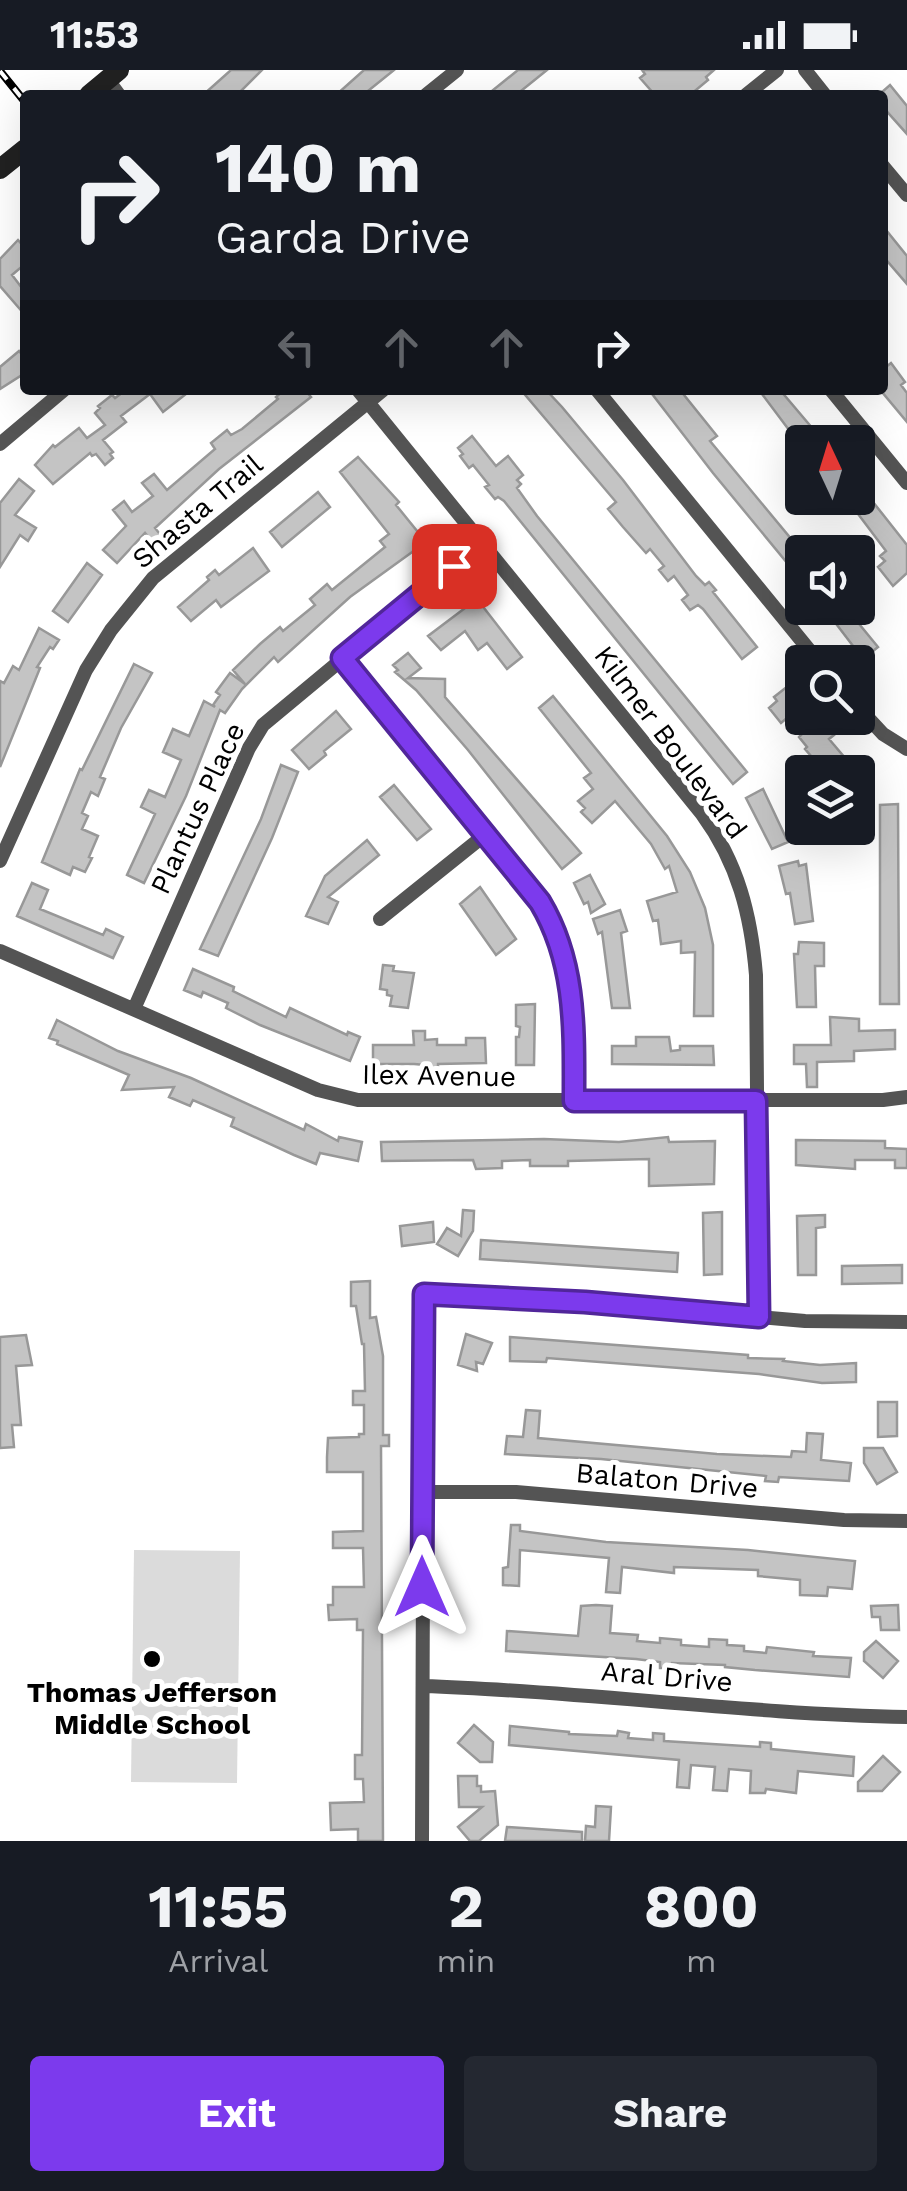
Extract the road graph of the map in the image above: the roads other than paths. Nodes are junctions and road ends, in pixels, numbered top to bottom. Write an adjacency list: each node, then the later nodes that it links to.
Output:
1 (457, 70): 4 (street)
2 (777, 70): 5 (street)
3 (805, 70): 6 (street)
4 (432, 90)
5 (752, 90)
6 (822, 90)
7 (20, 152): 8 (main road)
8 (0, 170)
9 (888, 172): 10 (street)
10 (907, 195)
11 (58, 395): 15 (street)
12 (600, 395): 18 (street)
13 (835, 395): 16 (street)
14 (363, 396): 17 (street, Kilmer Boulevard); 23 (street, Shasta Trail)
15 (0, 444)
16 (907, 483)
17 (482, 543): 19 (street, Plantus Place); 29 (street, Kilmer Boulevard)
18 (805, 645)
19 (342, 658): 22 (street); 26 (street, Plantus Place)
20 (875, 725): 21 (street)
21 (907, 749)
22 (486, 834): 24 (street); 28 (street)
23 (0, 861)
24 (380, 919)
25 (0, 951): 26 (street, Ilex Avenue)
26 (134, 1009): 28 (street, Ilex Avenue)
27 (907, 1097): 29 (street, Ilex Avenue)
28 (574, 1101): 29 (street, Ilex Avenue)
29 (756, 1101): 30 (street, Kilmer Boulevard)
30 (759, 1317): 31 (street); 32 (street)
31 (907, 1322)
32 (422, 1492): 33 (street, Balaton Drive); 34 (street)
33 (907, 1521)
34 (422, 1686): 35 (street, Aral Drive); 36 (street)
35 (907, 1717)
36 (422, 1841)

